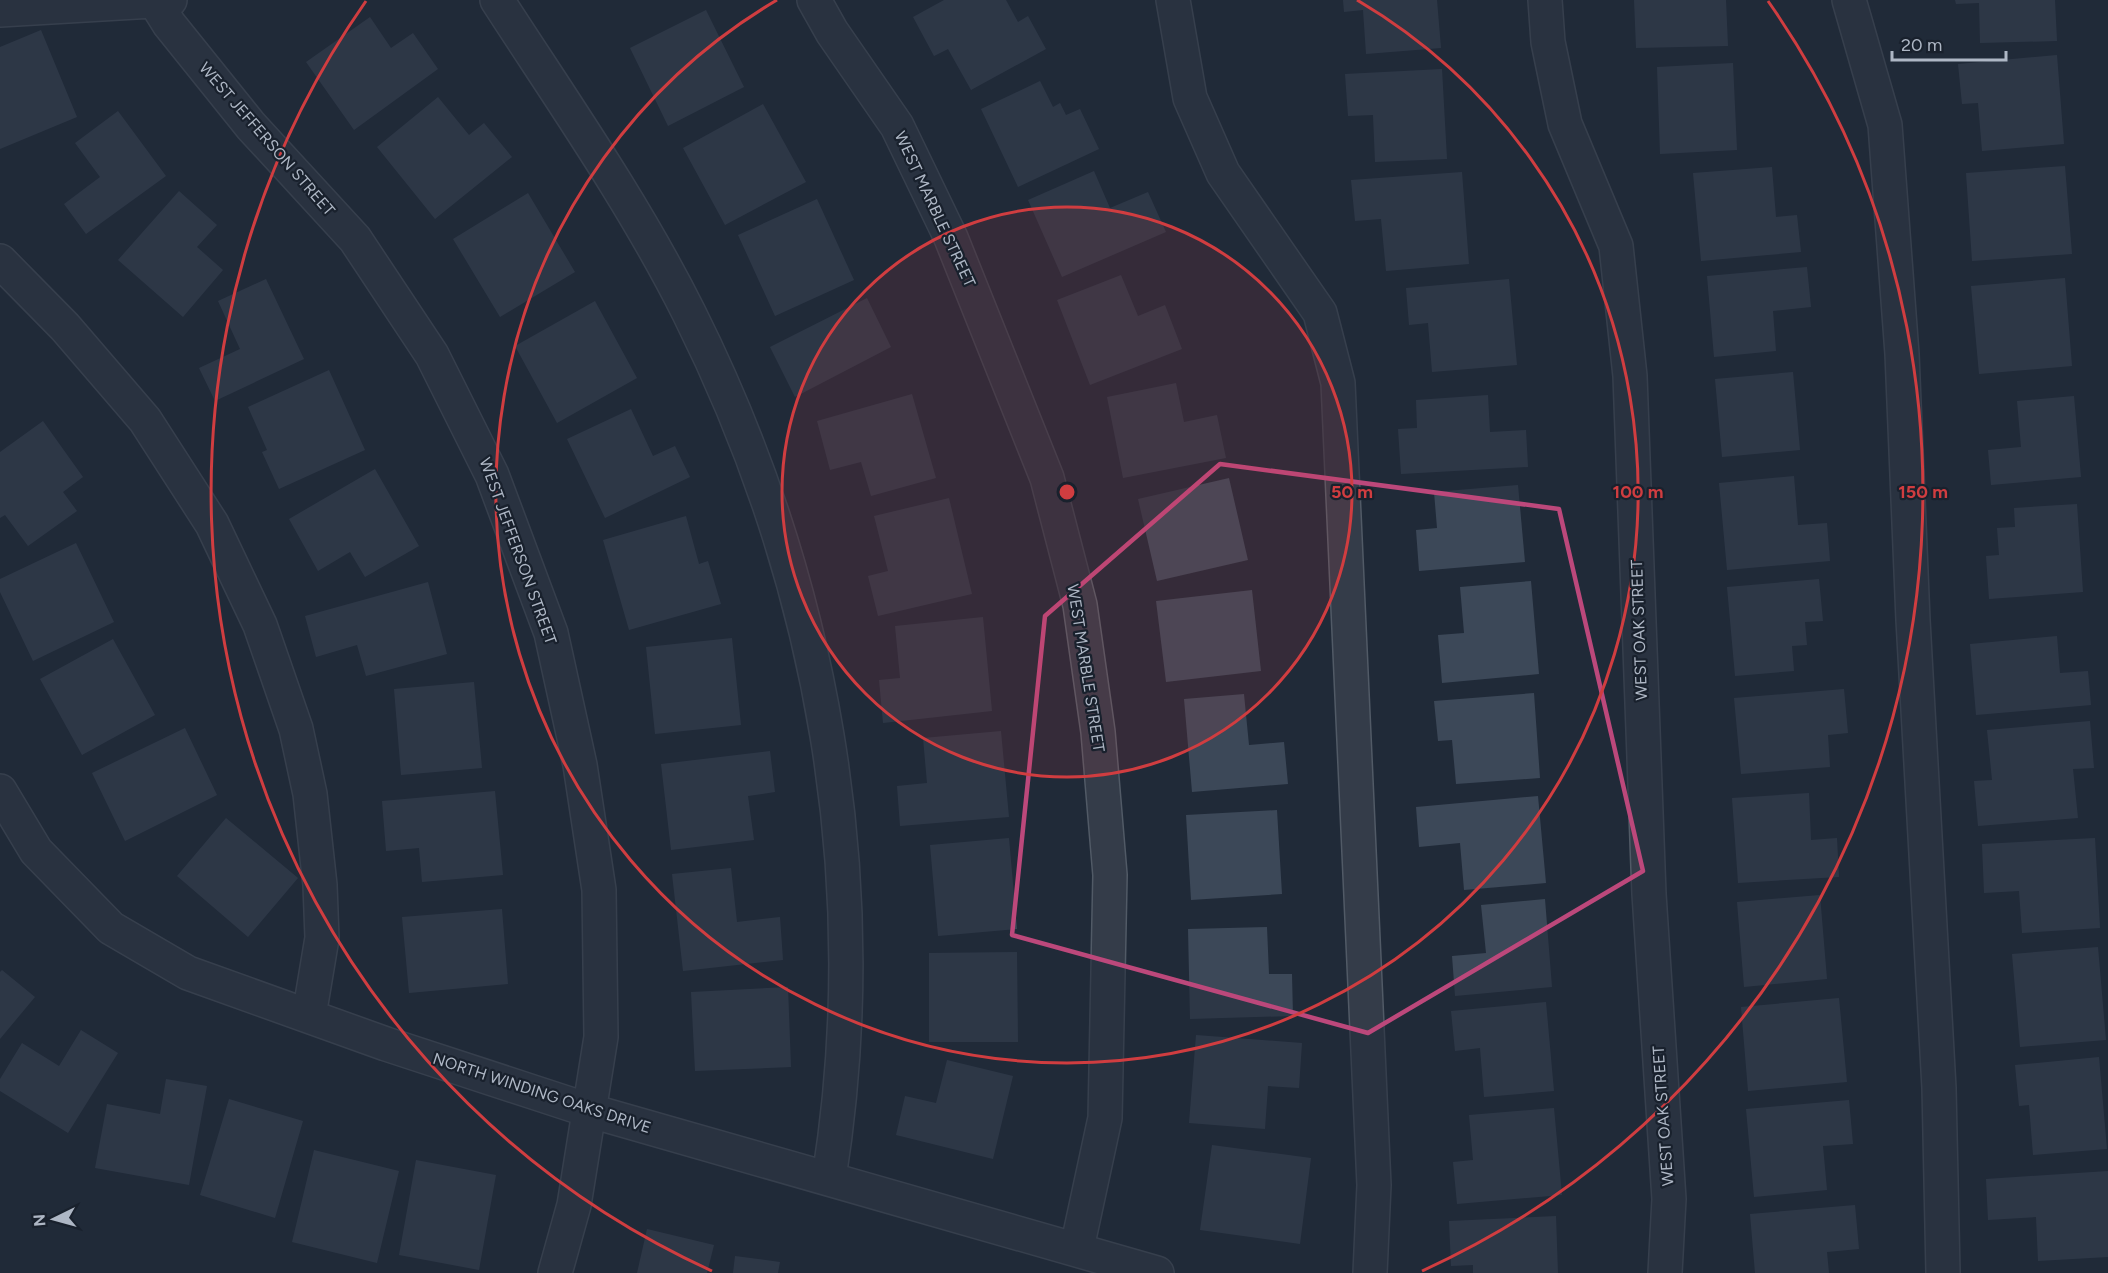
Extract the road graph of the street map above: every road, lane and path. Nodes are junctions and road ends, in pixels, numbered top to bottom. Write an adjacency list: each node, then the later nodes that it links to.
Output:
1 (154, 0): 2 (street); 8 (street); 12 (street, WEST JEFFERSON STREET)
2 (170, 0)
3 (497, 0): 13 (street)
4 (814, 0): 14 (street, WEST MARBLE STREET)
5 (1173, 0): 17 (street)
6 (1545, 0): 18 (street, WEST OAK STREET)
7 (1849, 0): 19 (street)
8 (0, 10)
9 (0, 261): 11 (street)
10 (0, 791): 11 (street, NORTH WINDING OAKS DRIVE)
11 (309, 1016): 12 (street, NORTH WINDING OAKS DRIVE)
12 (591, 1111): 13 (street, NORTH WINDING OAKS DRIVE); 15 (street, WEST JEFFERSON STREET)
13 (828, 1178): 14 (street, NORTH WINDING OAKS DRIVE)
14 (1077, 1248): 16 (street, NORTH WINDING OAKS DRIVE)
15 (555, 1273)
16 (1157, 1273)
17 (1370, 1273)
18 (1665, 1273)
19 (1942, 1273)

